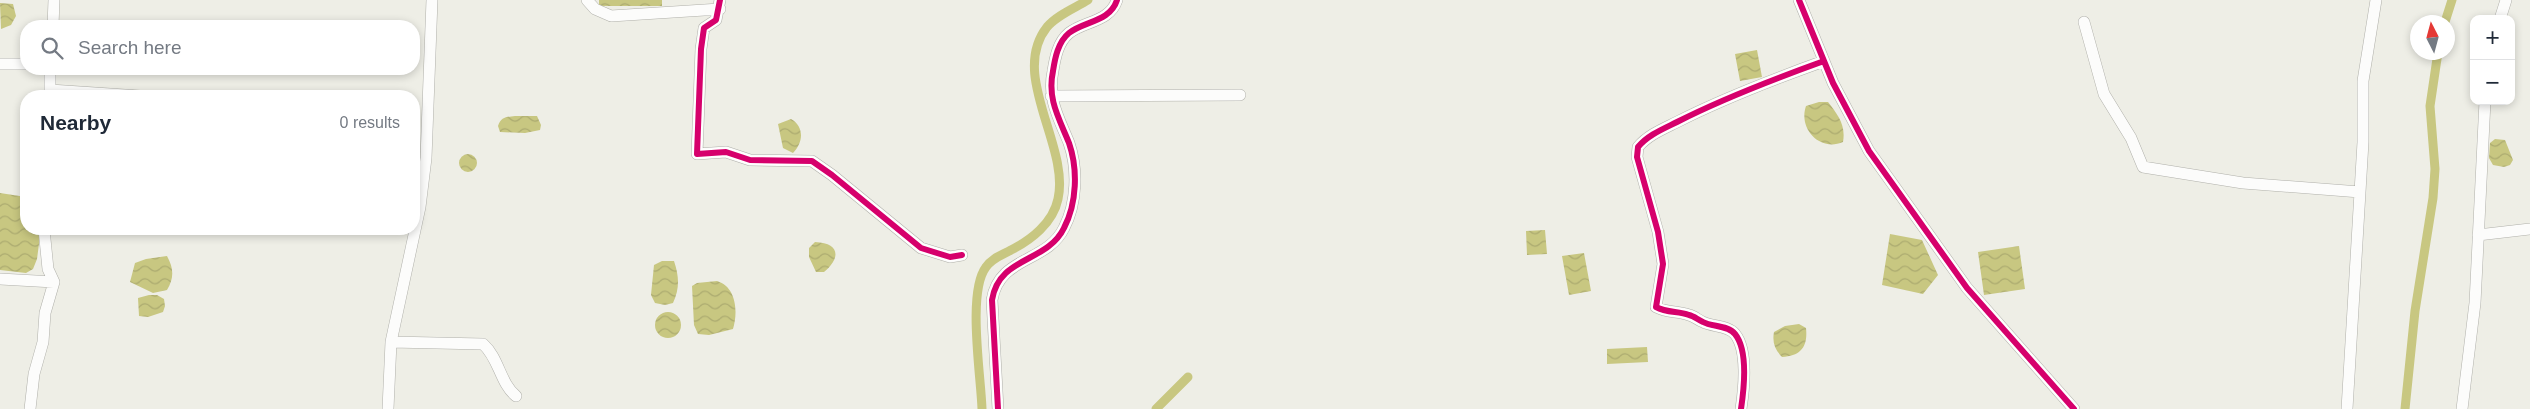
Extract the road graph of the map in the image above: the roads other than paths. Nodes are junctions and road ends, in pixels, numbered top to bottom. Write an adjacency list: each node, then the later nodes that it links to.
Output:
1 (54, 0): 10 (street)
2 (432, 0): 21 (street)
3 (587, 0): 8 (street)
4 (1116, 0): 18 (street)
5 (1799, 0): 12 (street)
6 (2376, 0): 20 (street)
7 (2506, 0): 9 (street)
8 (720, 4): 26 (street)
9 (2501, 15)
10 (53, 20)
11 (2084, 22): 20 (street)
12 (1824, 61): 34 (street); 35 (street)
13 (0, 64): 14 (street)
14 (20, 64)
15 (50, 75): 16 (street)
16 (50, 90)
17 (1240, 95): 18 (street)
18 (1051, 96): 33 (street)
19 (2485, 105): 25 (street)
20 (2360, 192): 36 (street)
21 (420, 207)
22 (2530, 229): 25 (street)
23 (45, 235): 28 (street)
24 (414, 235): 29 (street)
25 (2478, 235): 37 (street)
26 (962, 255)
27 (0, 278): 28 (street)
28 (54, 282): 31 (street)
29 (390, 342): 30 (street); 32 (street)
30 (516, 396)
31 (30, 409)
32 (388, 409)
33 (998, 409)
34 (1741, 409)
35 (2074, 409)
36 (2346, 409)
37 (2462, 409)

